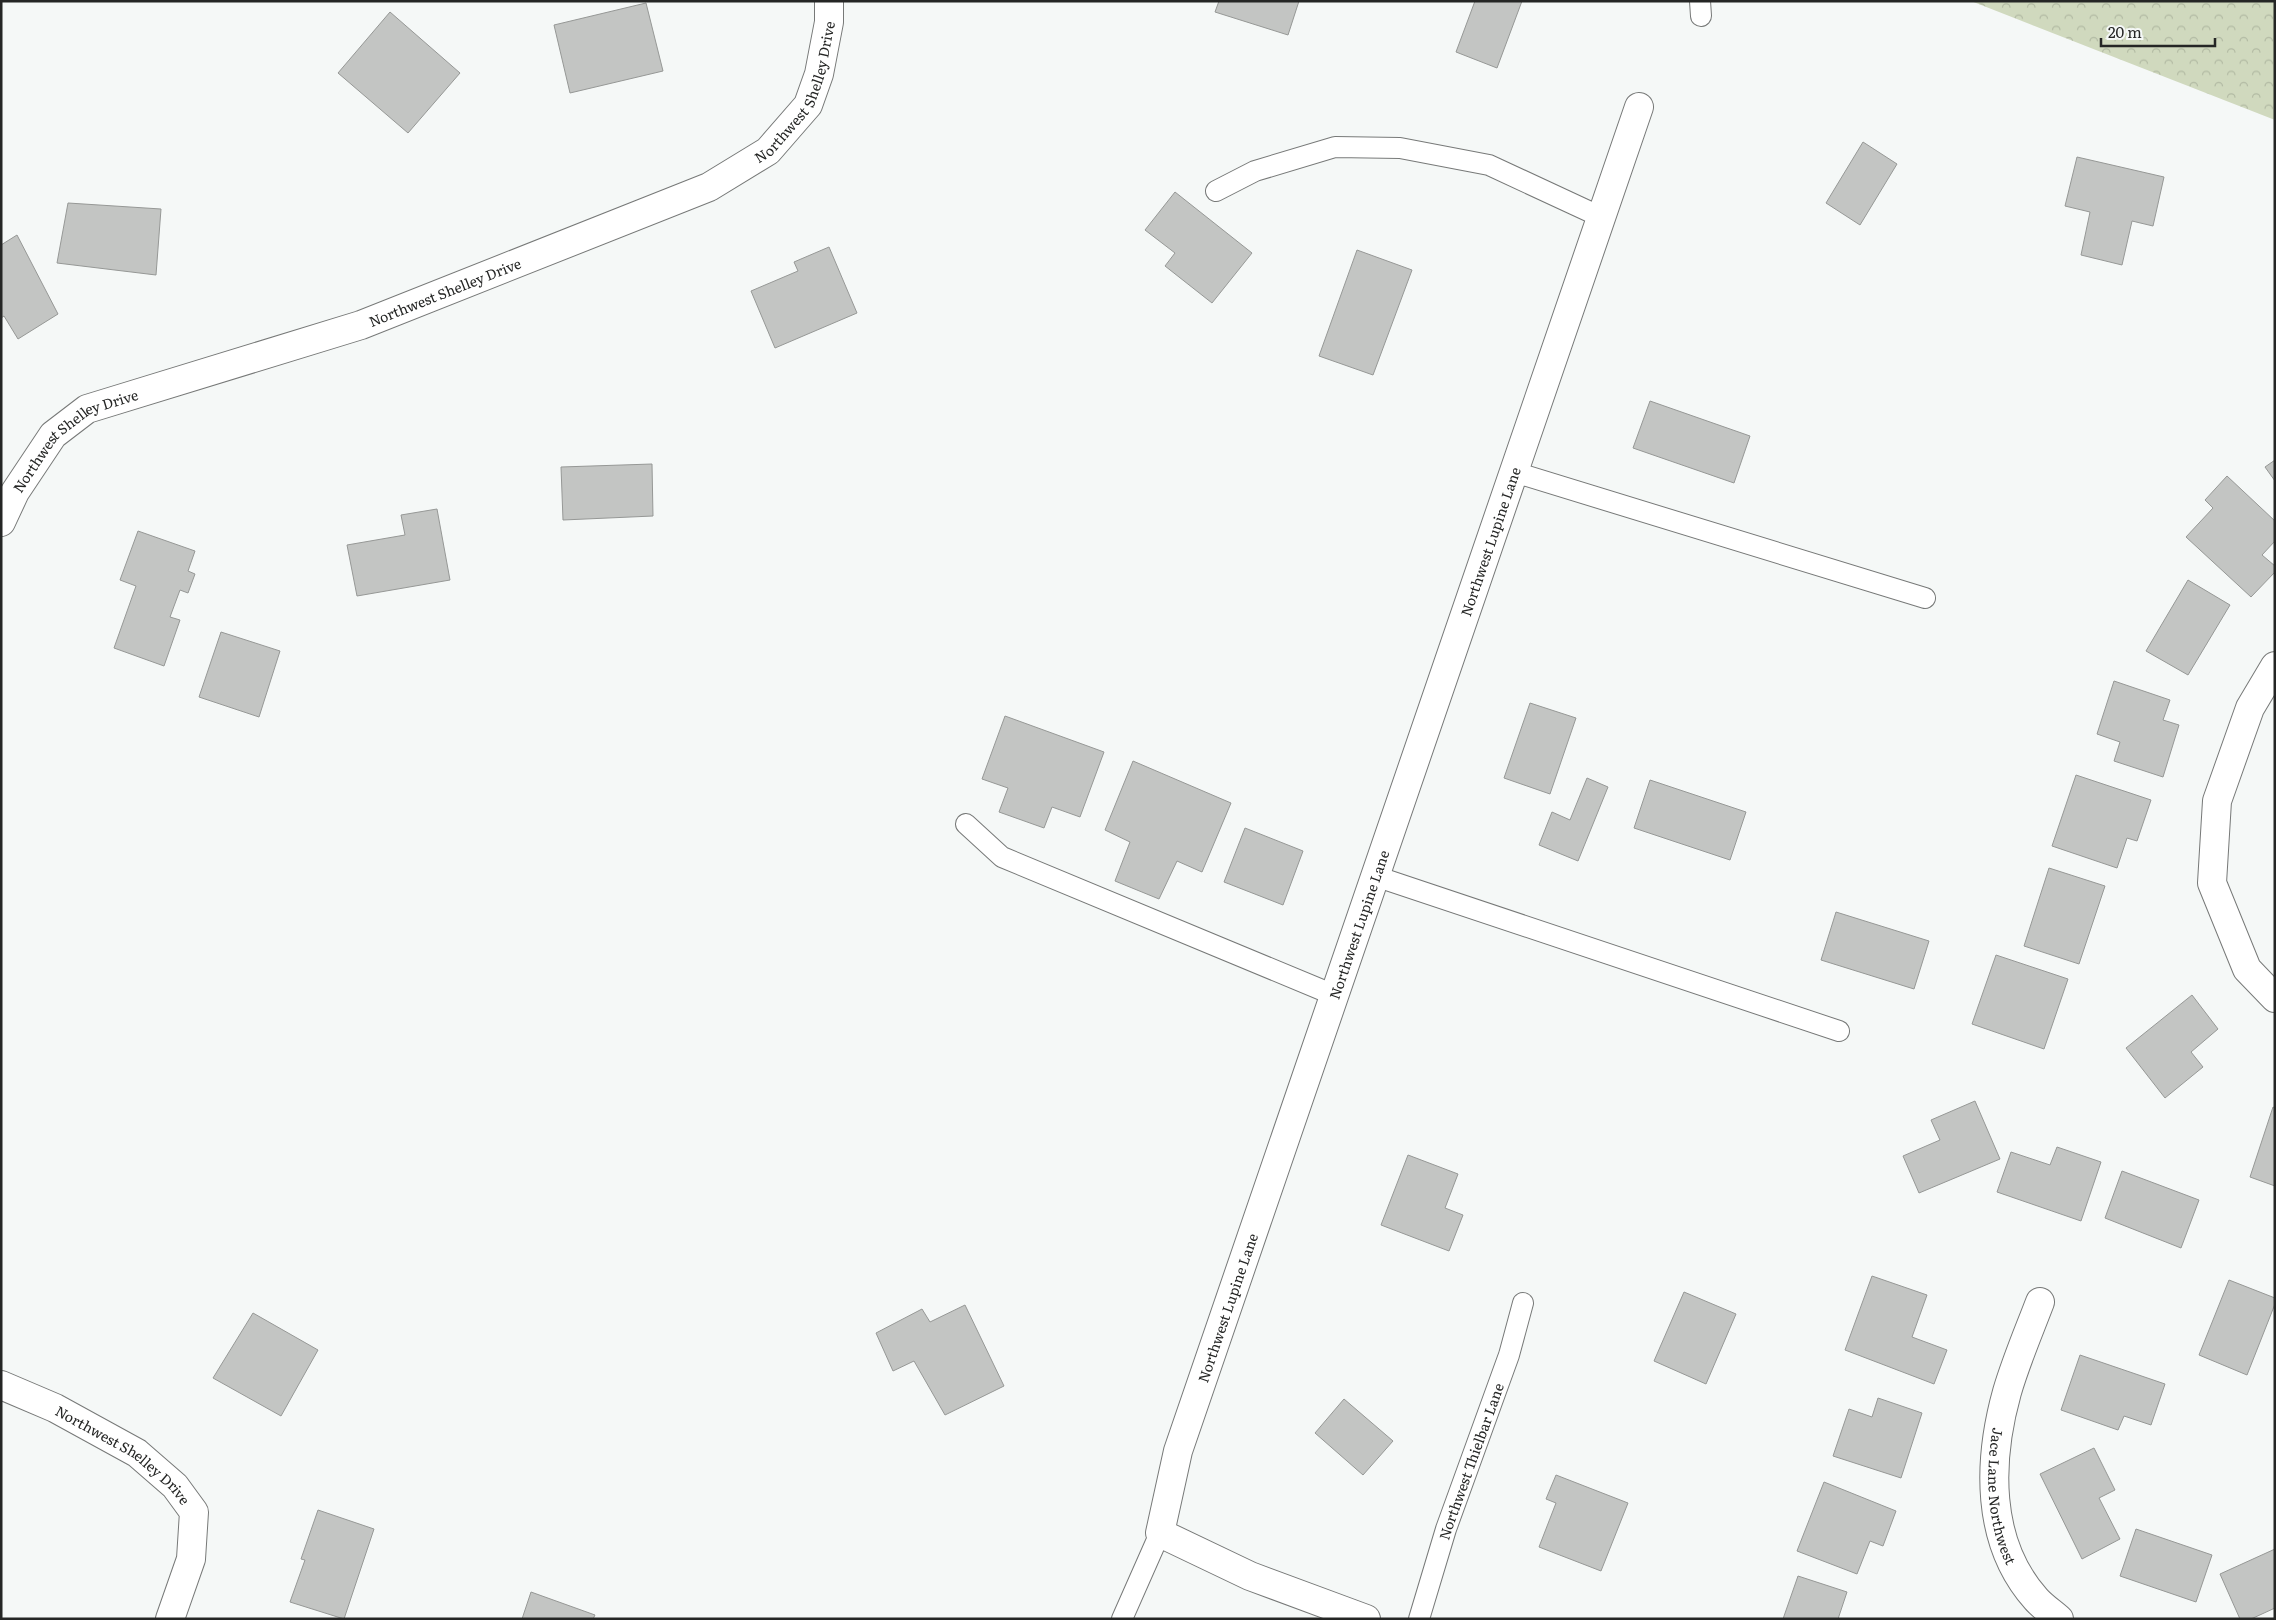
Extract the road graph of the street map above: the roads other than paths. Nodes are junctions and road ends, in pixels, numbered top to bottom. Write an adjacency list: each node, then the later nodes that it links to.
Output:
1 (829, 1): 6 (street, Northwest Shelley Drive)
2 (1639, 107): 4 (street, Northwest Lupine Lane)
3 (1216, 191): 4 (lane)
4 (1601, 217): 5 (street, Northwest Lupine Lane)
5 (1514, 472): 7 (lane); 10 (street, Northwest Lupine Lane)
6 (1, 522)
7 (1925, 598)
8 (2275, 666): 12 (street)
9 (966, 824): 11 (lane)
10 (1375, 876): 11 (street, Northwest Lupine Lane); 13 (lane)
11 (1334, 995): 17 (street, Northwest Lupine Lane)
12 (2275, 998)
13 (1839, 1030)
14 (2040, 1302): 22 (street, Jace Lane Northwest)
15 (1522, 1303): 21 (lane, Northwest Thielbar Lane)
16 (1, 1385): 18 (street, Northwest Shelley Drive)
17 (1160, 1533): 19 (lane); 20 (street)
18 (170, 1619)
19 (1122, 1619)
20 (1366, 1619)
21 (1419, 1619)
22 (2059, 1619)

